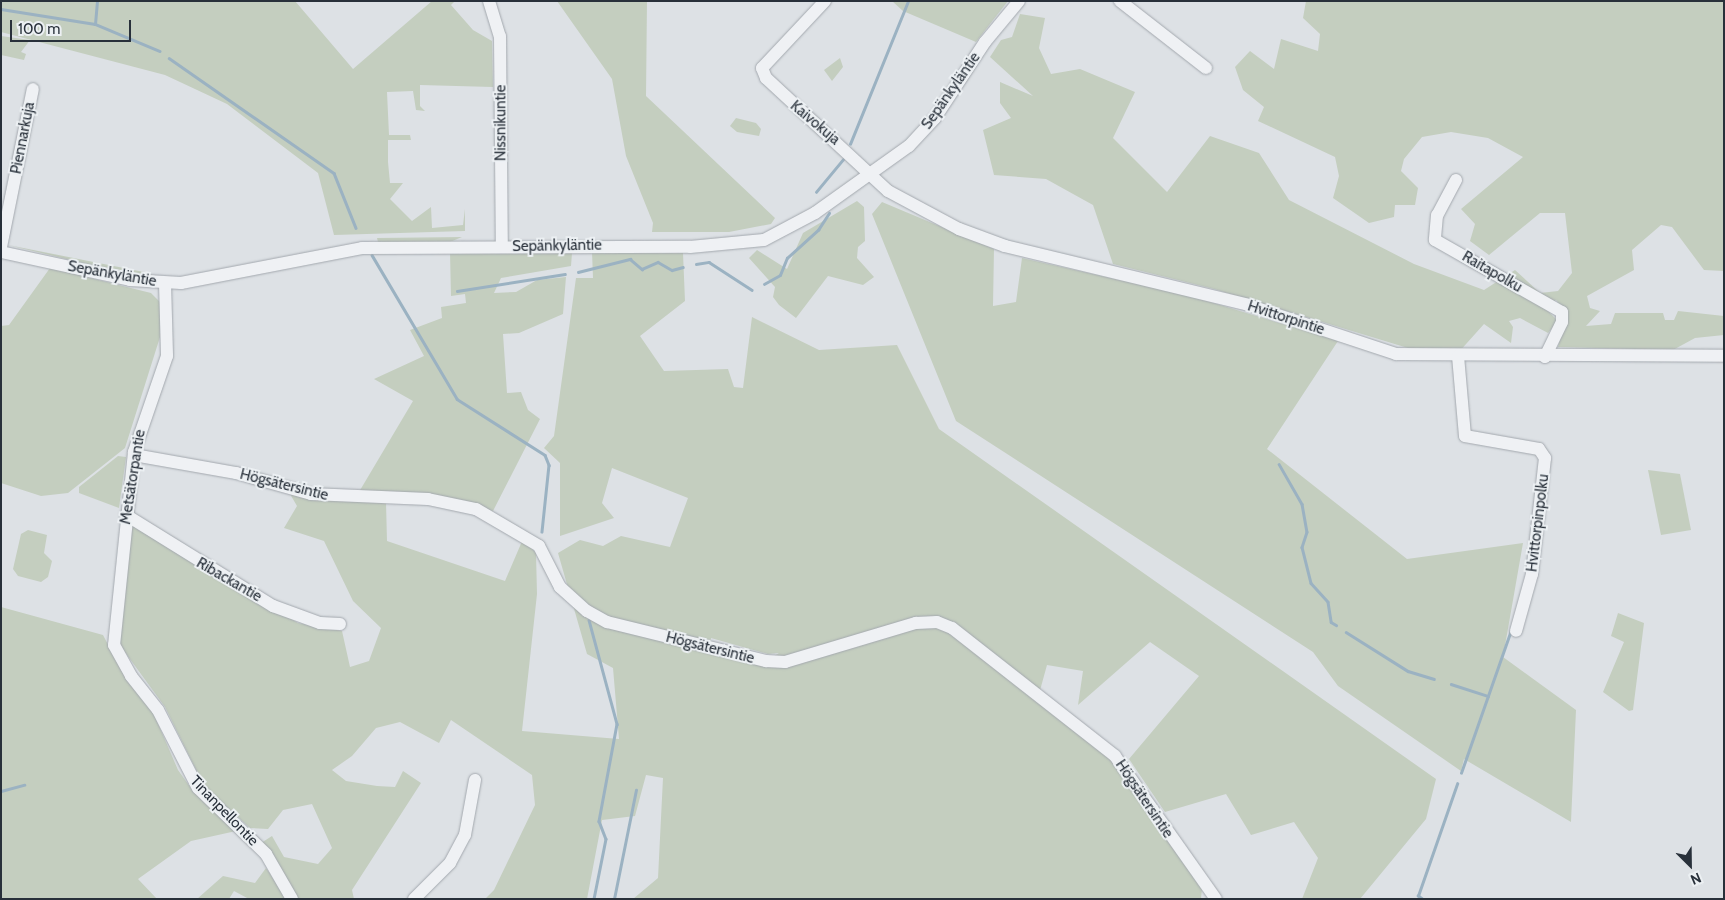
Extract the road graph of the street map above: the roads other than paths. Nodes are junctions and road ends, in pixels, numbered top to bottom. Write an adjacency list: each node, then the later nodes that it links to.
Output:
1 (489, 1): 9 (street, Nissnikuntie)
2 (825, 1): 7 (street, Kaivokuja)
3 (1019, 1): 7 (street, Sepänkyläntie)
4 (1120, 1): 5 (street)
5 (1206, 68)
6 (33, 89): 10 (street, Piennarkuja)
7 (871, 175): 9 (street, Sepänkyläntie); 13 (street, Hvittorpintie)
8 (1456, 180): 15 (street, Raitapolku)
9 (502, 246): 12 (street, Sepänkyläntie)
10 (1, 247)
11 (1, 252): 12 (street, Sepänkyläntie)
12 (165, 283): 16 (street, Metsätorpantie)
13 (1458, 356): 15 (street, Hvittorpintie); 19 (street, Hvittorpinpolku)
14 (1724, 356): 15 (street, Hvittorpintie)
15 (1546, 357)
16 (134, 455): 17 (street, Metsätorpantie); 24 (street, Högsätersintie)
17 (126, 514): 18 (street, Ribackantie); 20 (street, Metsätorpantie)
18 (340, 624)
19 (1516, 631)
20 (114, 645): 22 (street, Tinanpellontie)
21 (475, 780): 23 (street)
22 (292, 899)
23 (414, 899)
24 (1216, 899)

